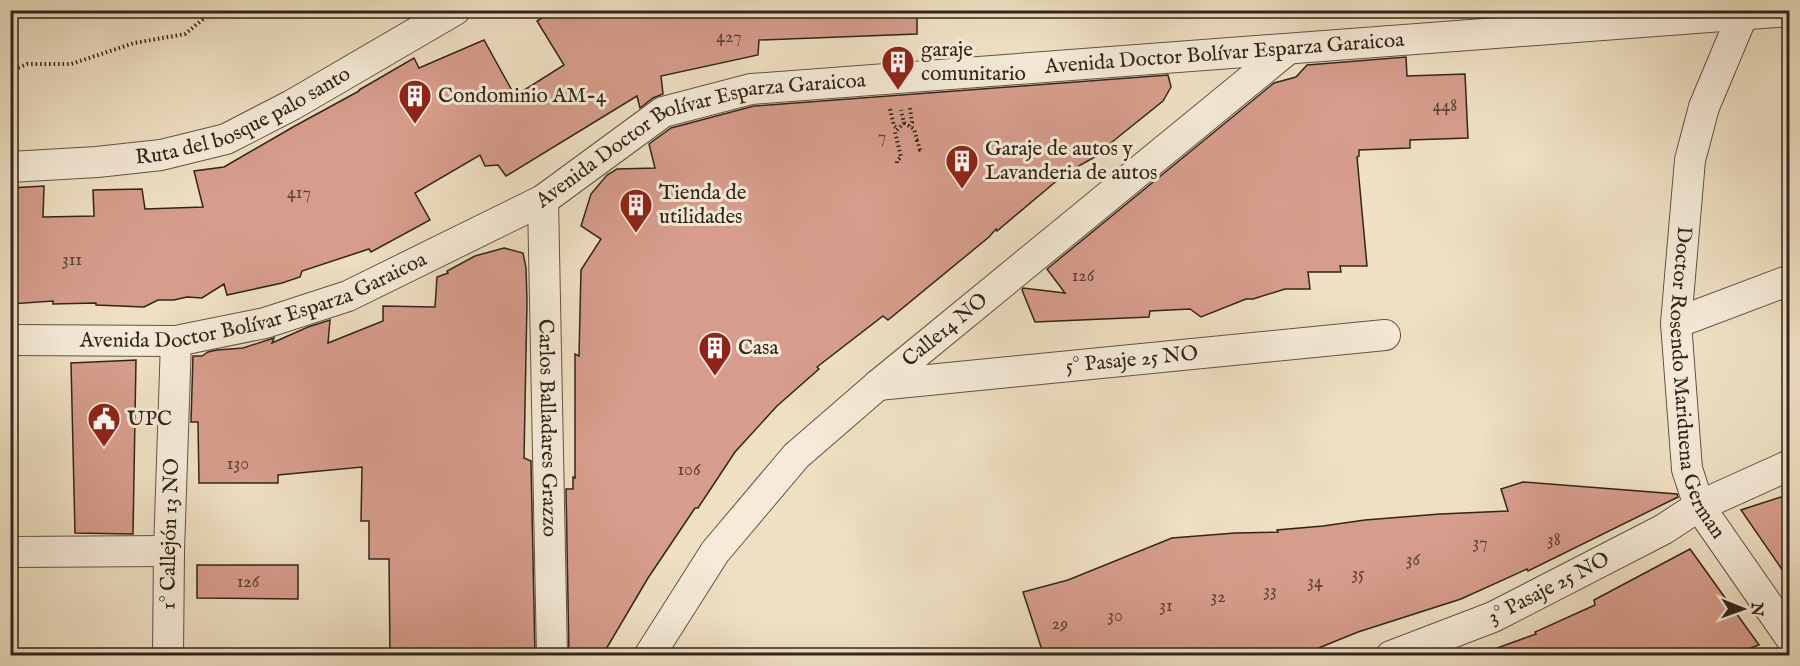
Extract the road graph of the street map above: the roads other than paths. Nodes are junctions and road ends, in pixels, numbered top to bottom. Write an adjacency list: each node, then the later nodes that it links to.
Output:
1 (455, 10): 5 (street, Ruta del bosque palo santo)
2 (1790, 11): 3 (street, Avenida Doctor Bolívar Esparza Garaicoa)
3 (1743, 14): 4 (street, Avenida Doctor Bolívar Esparza Garaicoa); 8 (street, Doctor Rosendo Mariduena German)
4 (1288, 49): 6 (street, Avenida Doctor Bolívar Esparza Garaicoa); 12 (street, Calle14 NO)
5 (10, 167)
6 (543, 200): 11 (street, Avenida Doctor Bolívar Esparza Garaicoa); 19 (street, Carlos Balladares Grazzo)
7 (1790, 280): 8 (street)
8 (1676, 323): 14 (street, Doctor Rosendo Mariduena German)
9 (1385, 335): 12 (street, 5° Pasaje 25 NO)
10 (10, 340): 11 (street, Avenida Doctor Bolívar Esparza Garaicoa)
11 (176, 341): 15 (street, 1° Callejón 13 NO)
12 (878, 385): 20 (street, Calle14 NO)
13 (1790, 465): 14 (street, 3° Pasaje 25 NO)
14 (1699, 506): 17 (street, Doctor Rosendo Mariduena German); 21 (street, 3° Pasaje 25 NO)
15 (169, 551): 16 (street); 18 (street, 1° Callejón 13 NO)
16 (10, 552)
17 (1790, 637)
18 (168, 656)
19 (552, 656)
20 (649, 656)
21 (1391, 656)

